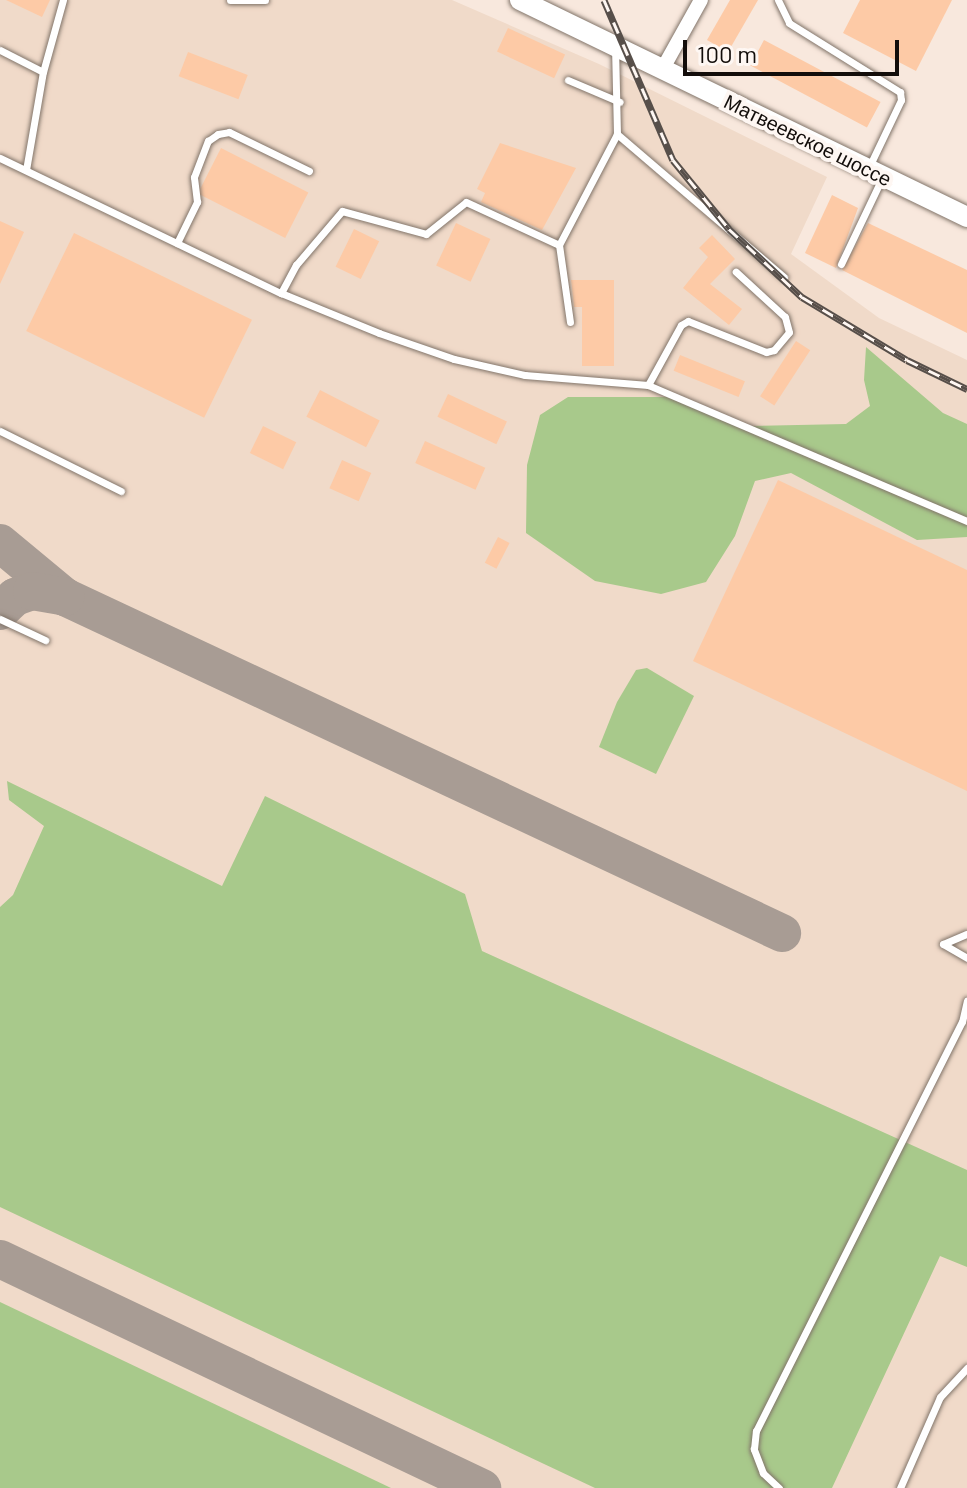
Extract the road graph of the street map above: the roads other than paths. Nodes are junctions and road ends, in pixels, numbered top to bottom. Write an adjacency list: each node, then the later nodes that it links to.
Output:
1 (63, 0): 10 (lane)
2 (230, 0): 3 (lane)
3 (265, 0)
4 (520, 0): 7 (main road, Матвеевское шоссе)
5 (701, 0): 9 (street)
6 (778, 0): 17 (lane)
7 (615, 46): 9 (main road, Матвеевское шоссе); 12 (lane)
8 (0, 50): 10 (lane)
9 (662, 70): 17 (main road, Матвеевское шоссе)
10 (43, 72): 15 (lane)
11 (568, 80): 12 (lane)
12 (620, 102): 13 (lane)
13 (617, 134): 20 (lane); 23 (lane)
14 (0, 158): 15 (lane)
15 (26, 170): 19 (lane)
16 (309, 171): 19 (lane)
17 (876, 172): 18 (main road, Матвеевское шоссе); 21 (lane)
18 (967, 217)
19 (177, 243): 24 (lane)
20 (559, 245): 24 (lane); 25 (lane)
21 (841, 264)
22 (736, 272): 26 (lane)
23 (784, 277)
24 (281, 293): 26 (lane)
25 (570, 322)
26 (648, 385): 29 (lane)
27 (0, 431): 28 (lane)
28 (121, 491)
29 (967, 521)
30 (0, 619): 31 (lane)
31 (45, 640)
32 (967, 934): 33 (lane)
33 (967, 958)
34 (967, 1001): 35 (lane)
35 (964, 1023): 37 (lane)
36 (967, 1368): 38 (lane)
37 (779, 1488)
38 (900, 1488)

